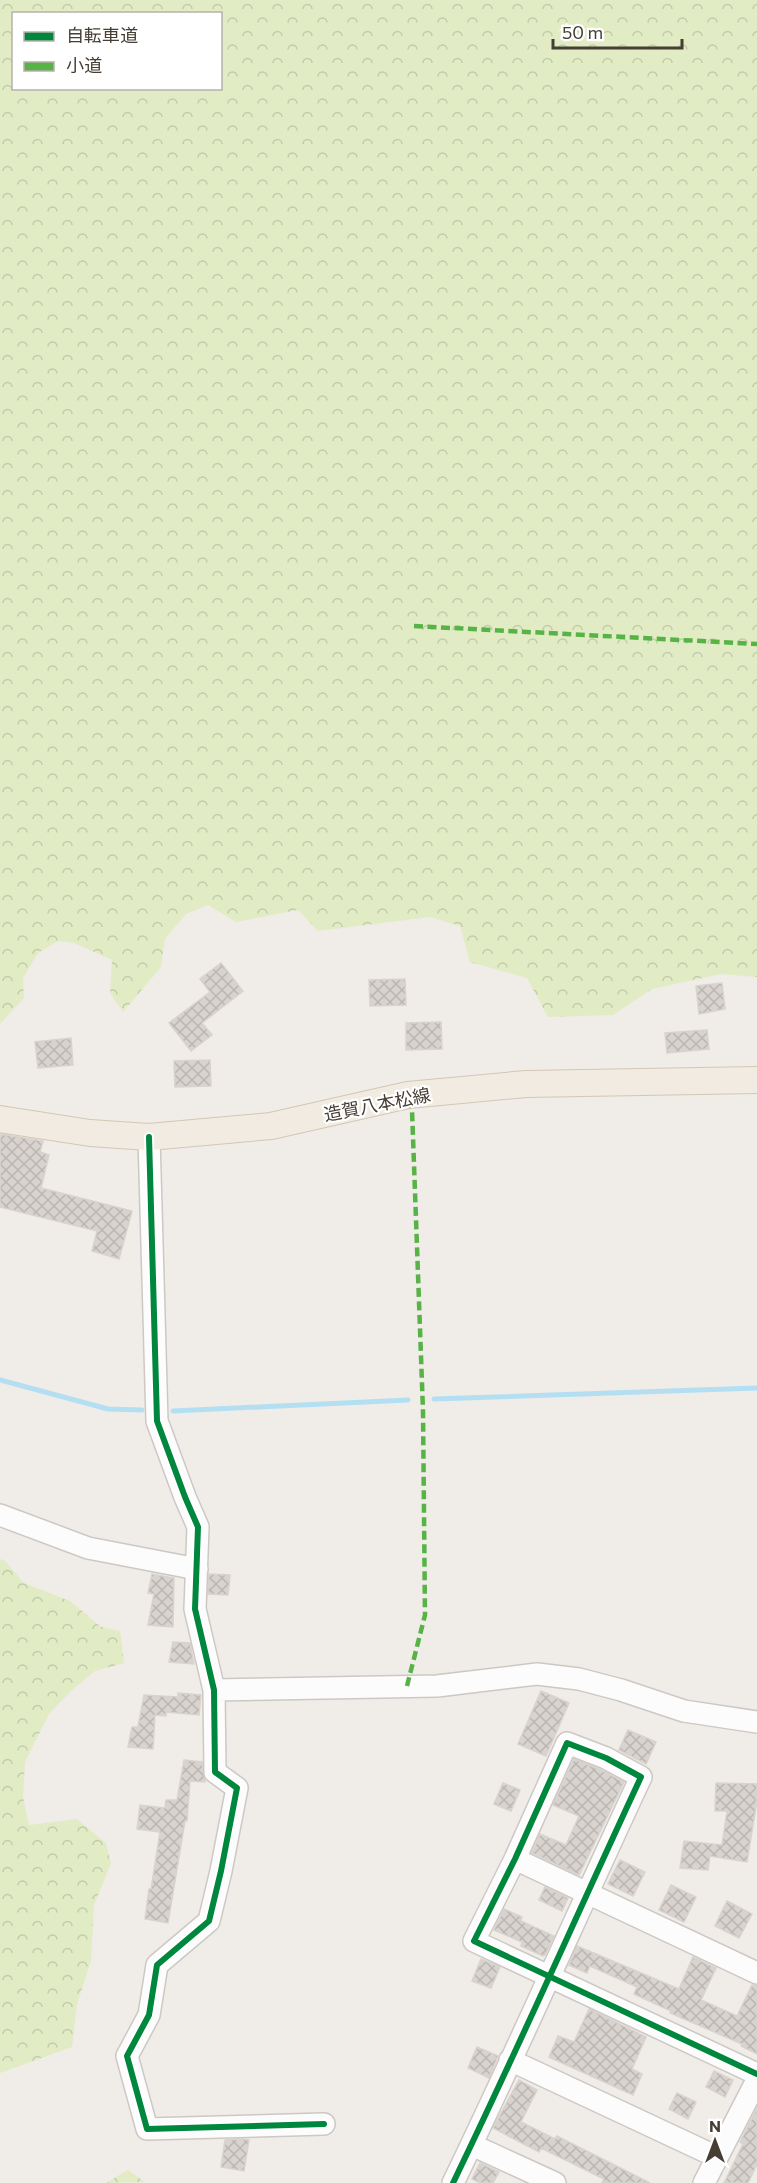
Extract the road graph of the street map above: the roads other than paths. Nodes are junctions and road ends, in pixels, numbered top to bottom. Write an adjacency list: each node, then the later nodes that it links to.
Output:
1 (757, 1080): 3 (main road, 造賀八本松線)
2 (0, 1119): 3 (main road, 造賀八本松線)
3 (149, 1137): 5 (street)
4 (0, 1515): 5 (street)
5 (197, 1569): 6 (street)
6 (214, 1690): 7 (street); 15 (street)
7 (757, 1722)
8 (515, 1858): 9 (street); 9 (street); 11 (street)
9 (588, 1891): 10 (street); 11 (street)
10 (757, 1973)
11 (548, 1977): 12 (street); 13 (street)
12 (510, 2060): 16 (street); 17 (street)
13 (757, 2074)
14 (757, 2080): 17 (street)
15 (324, 2124)
16 (472, 2145): 18 (street); 19 (street)
17 (717, 2157): 20 (street)
18 (453, 2183)
19 (555, 2183)
20 (704, 2183)

